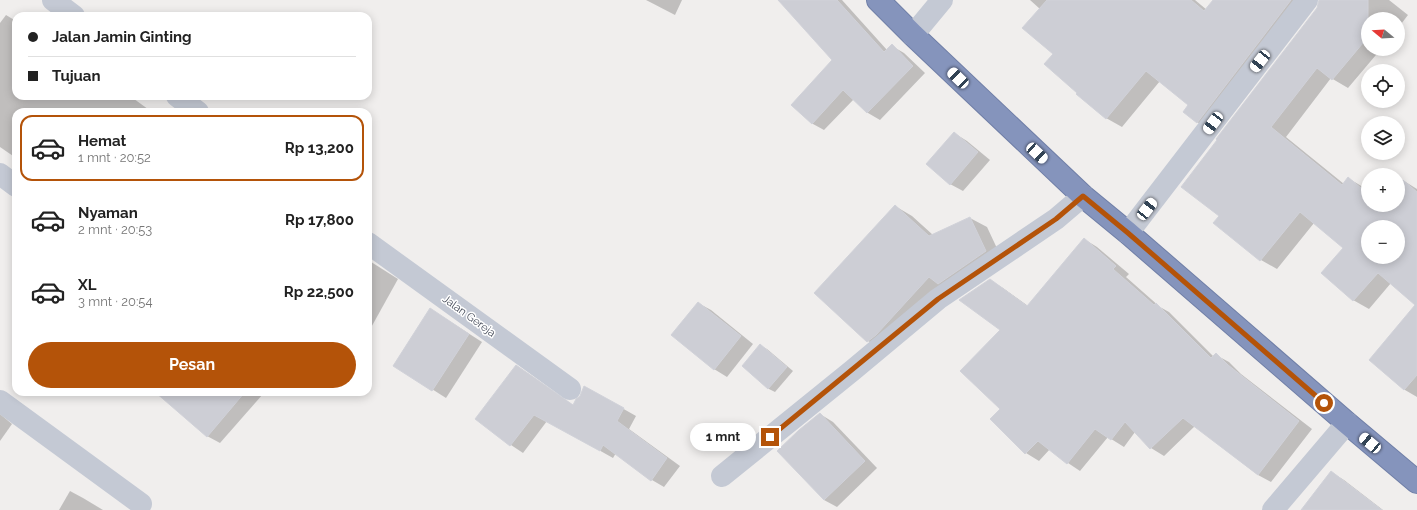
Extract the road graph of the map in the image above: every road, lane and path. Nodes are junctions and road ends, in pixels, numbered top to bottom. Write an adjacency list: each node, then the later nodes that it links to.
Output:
1 (53, 0): 5 (street)
2 (878, 0): 6 (highway)
3 (942, 0): 6 (street)
4 (1307, 0): 12 (street)
5 (69, 12)
6 (913, 35): 11 (highway)
7 (182, 100): 8 (street)
8 (193, 108)
9 (0, 174): 10 (street)
10 (12, 183)
11 (1083, 196): 12 (highway); 17 (street)
12 (1128, 233): 16 (highway)
13 (372, 246): 14 (street, Jalan Gereja)
14 (570, 389)
15 (0, 401): 19 (street)
16 (1347, 423): 18 (highway); 20 (street)
17 (722, 476)
18 (1417, 482)
19 (142, 504)
20 (1273, 510)

